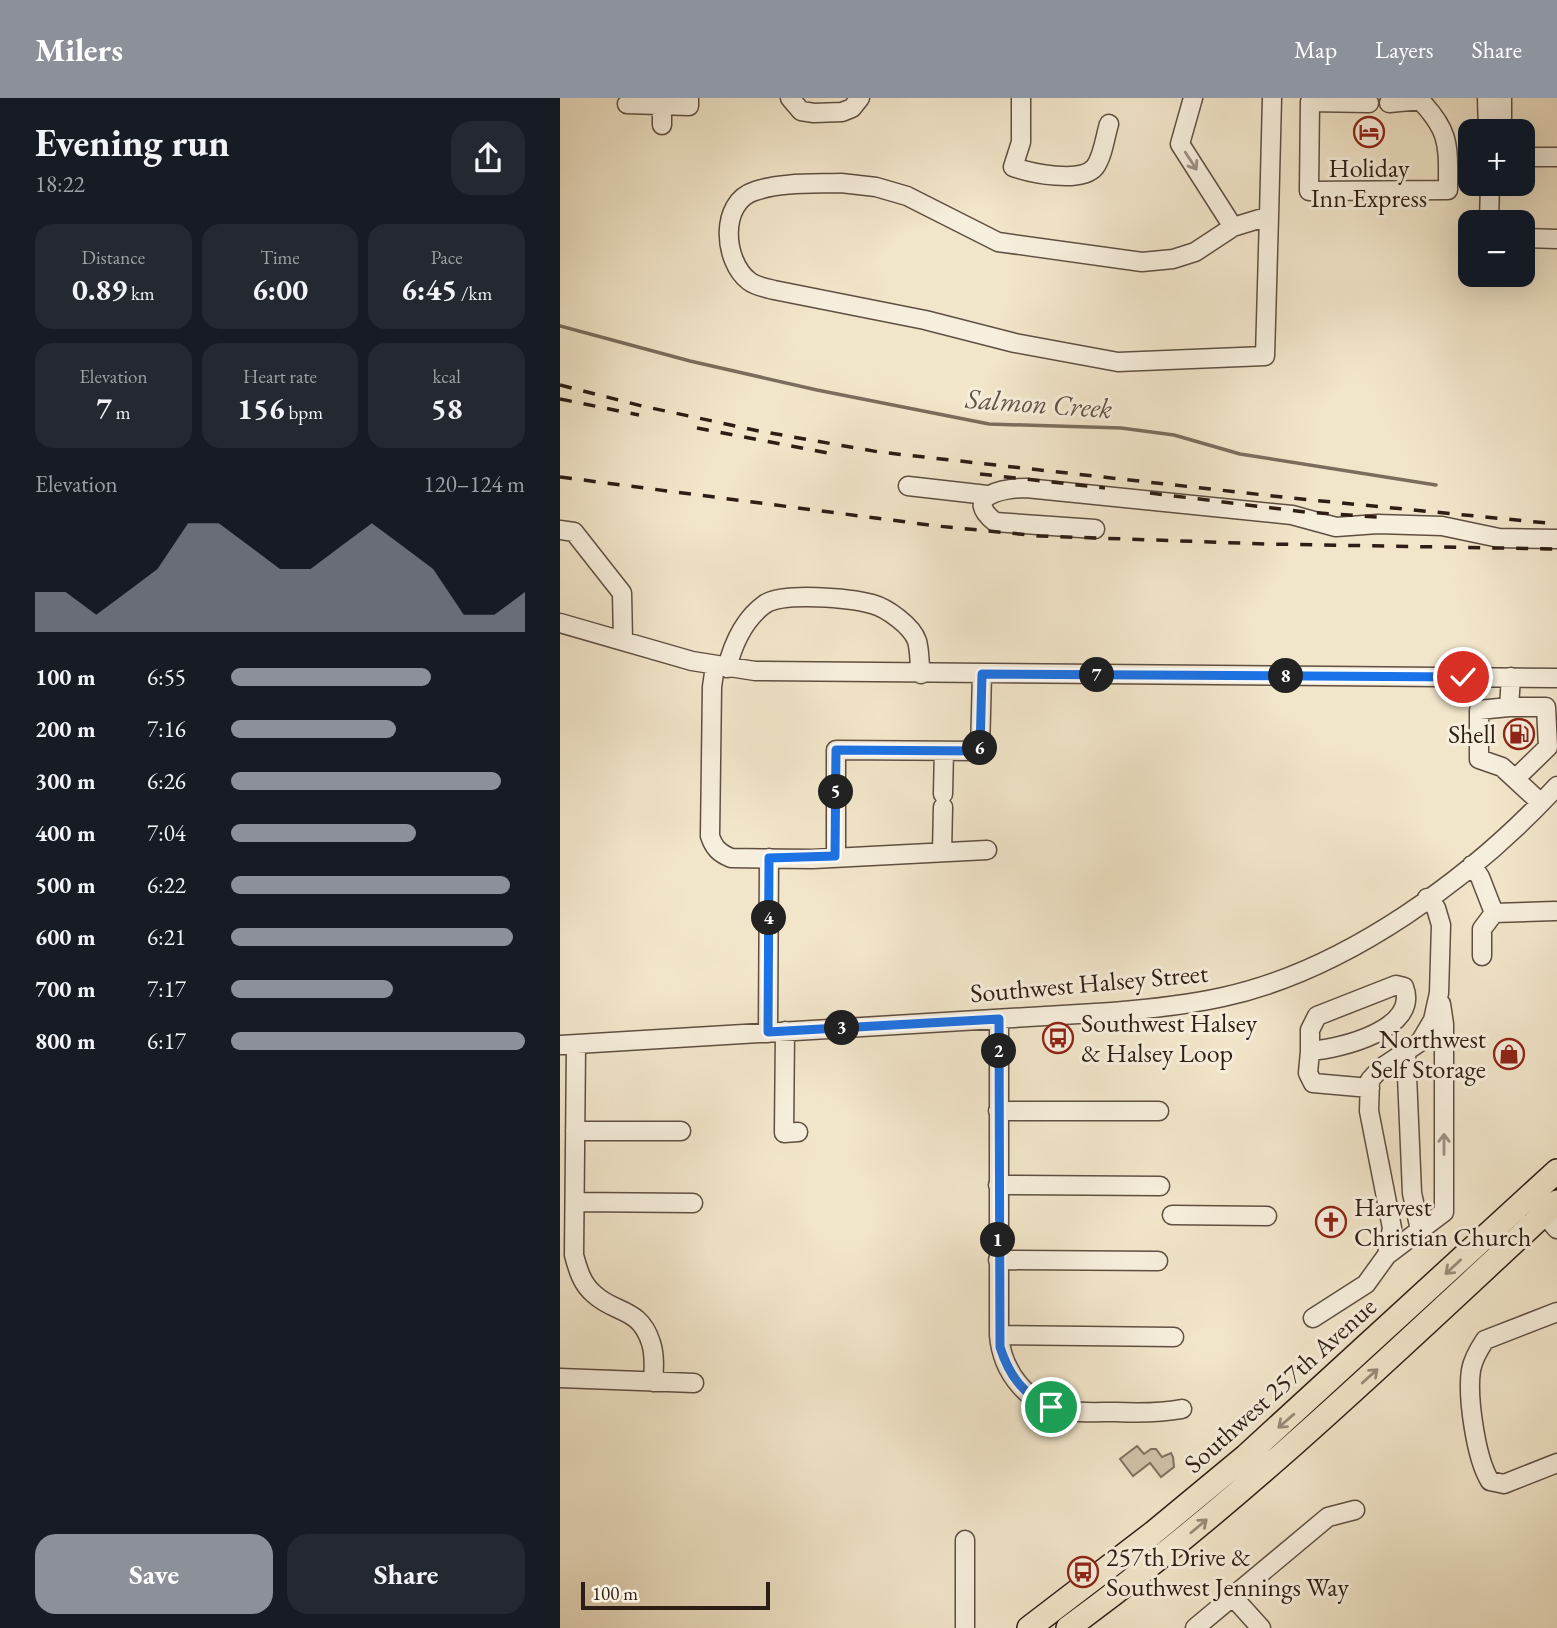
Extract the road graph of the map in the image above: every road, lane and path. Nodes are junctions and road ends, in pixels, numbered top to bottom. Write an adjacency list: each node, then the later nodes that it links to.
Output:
1 (689, 98): 10 (street)
2 (790, 98): 3 (street)
3 (860, 98)
4 (1021, 98): 16 (street)
5 (1193, 98): 21 (street, one-way to 21)
6 (1272, 98): 20 (street)
7 (1487, 98): 14 (street)
8 (1502, 98): 15 (street)
9 (1420, 99): 11 (street); 12 (street)
10 (662, 102): 13 (street); 17 (street)
11 (1369, 103)
12 (1389, 103)
13 (627, 104)
14 (1488, 119)
15 (1501, 119)
16 (1109, 124)
17 (662, 125)
18 (1535, 157): 19 (street)
19 (1557, 157)
20 (1269, 216): 21 (street); 21 (street)
21 (1233, 227)
22 (1535, 238): 23 (street)
23 (1557, 239)
24 (908, 486): 25 (street)
25 (987, 495): 26 (street); 28 (street)
26 (1095, 529)
27 (560, 530): 30 (street)
28 (1557, 539)
29 (560, 623): 30 (street)
30 (623, 641): 31 (street)
31 (721, 667): 32 (street); 32 (street); 44 (street)
32 (920, 674): 33 (street)
33 (982, 674): 34 (street); 37 (street)
34 (1511, 677): 35 (street); 36 (street)
35 (1557, 678)
36 (1509, 708): 38 (street); 38 (street)
37 (944, 751): 42 (street); 43 (street)
38 (1515, 779): 40 (street)
39 (1557, 786): 40 (street, Southwest Halsey Street)
40 (1541, 803): 45 (street, Southwest Halsey Street)
41 (987, 850): 42 (street)
42 (942, 852): 43 (street)
43 (835, 856): 44 (street)
44 (769, 858): 52 (street)
45 (1472, 865): 46 (street, Southwest Halsey Street); 48 (street)
46 (1427, 898): 50 (street); 51 (street, Southwest Halsey Street)
47 (1555, 911): 48 (street)
48 (1494, 913): 49 (street)
49 (1482, 956)
50 (1439, 993): 56 (street); 72 (street, one-way to 50)
51 (999, 1019): 52 (street, Southwest Halsey Street); 59 (street)
52 (777, 1032): 54 (street, Southwest Halsey Street); 63 (street)
53 (1366, 1038): 55 (street); 55 (street); 57 (street)
54 (568, 1045): 61 (street)
55 (1310, 1051): 58 (street)
56 (1406, 1052): 57 (street); 72 (street)
57 (1381, 1068): 58 (street)
58 (1370, 1088): 73 (street)
59 (998, 1111): 60 (street); 65 (street)
60 (1159, 1111)
61 (575, 1130): 62 (street); 67 (street)
62 (681, 1131)
63 (798, 1132)
64 (1557, 1171): 89 (main road, Southwest 257th Avenue, one-way to 89)
65 (998, 1185): 66 (street); 74 (street)
66 (1160, 1186)
67 (575, 1202): 68 (street); 81 (street)
68 (693, 1202)
69 (1172, 1215): 71 (street)
70 (1553, 1215): 90 (main road, Southwest 257th Avenue, one-way to 70)
71 (1267, 1216)
72 (1420, 1230): 73 (street)
73 (1387, 1255): 77 (street)
74 (998, 1260): 75 (street); 78 (street)
75 (1158, 1261)
76 (1557, 1312): 84 (street)
77 (1313, 1318)
78 (999, 1335): 79 (street); 83 (street)
79 (1174, 1337)
80 (560, 1378): 81 (street)
81 (653, 1382): 82 (street)
82 (694, 1383)
83 (1182, 1409)
84 (1557, 1463)
85 (1355, 1510): 87 (street)
86 (965, 1540): 88 (street)
87 (1233, 1597): 91 (street); 92 (street)
88 (965, 1628)
89 (1029, 1628)
90 (1068, 1628)
91 (1195, 1628)
92 (1261, 1628)

